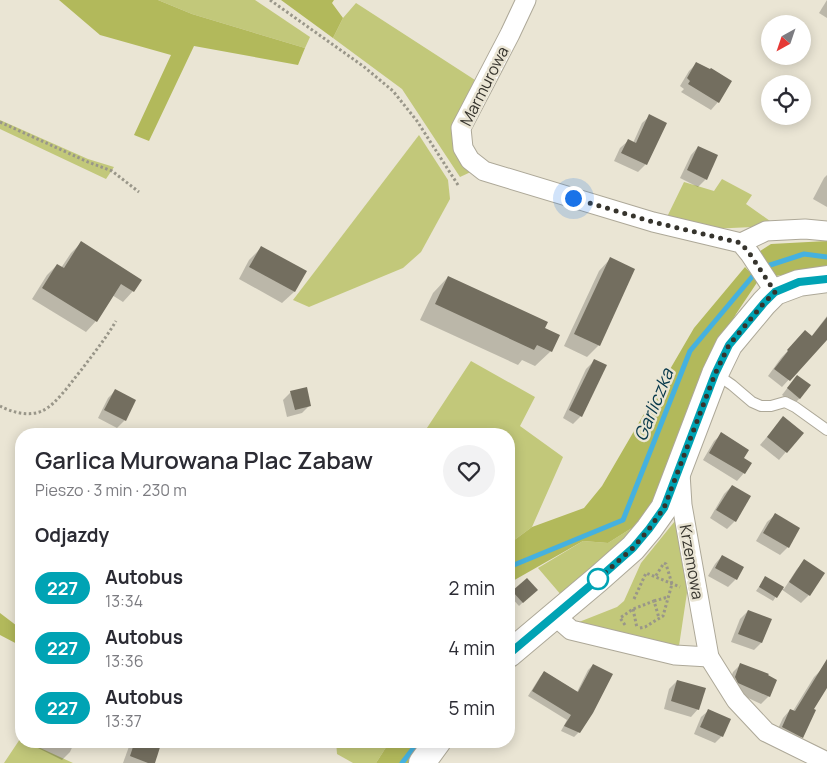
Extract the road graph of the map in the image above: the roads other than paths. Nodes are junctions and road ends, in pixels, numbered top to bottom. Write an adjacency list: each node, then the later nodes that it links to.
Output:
1 (526, 0): 3 (street, Marmurowa)
2 (827, 231): 3 (street)
3 (746, 249): 5 (street)
4 (827, 279): 5 (street)
5 (771, 285): 6 (street)
6 (715, 374): 7 (lane); 8 (street)
7 (827, 430)
8 (679, 467): 9 (street); 11 (street, Krzemowa)
9 (555, 616): 10 (street); 11 (street)
10 (515, 649)
11 (709, 657): 13 (street, Krzemowa)
12 (433, 748): 14 (street)
13 (827, 762)
14 (422, 763)

